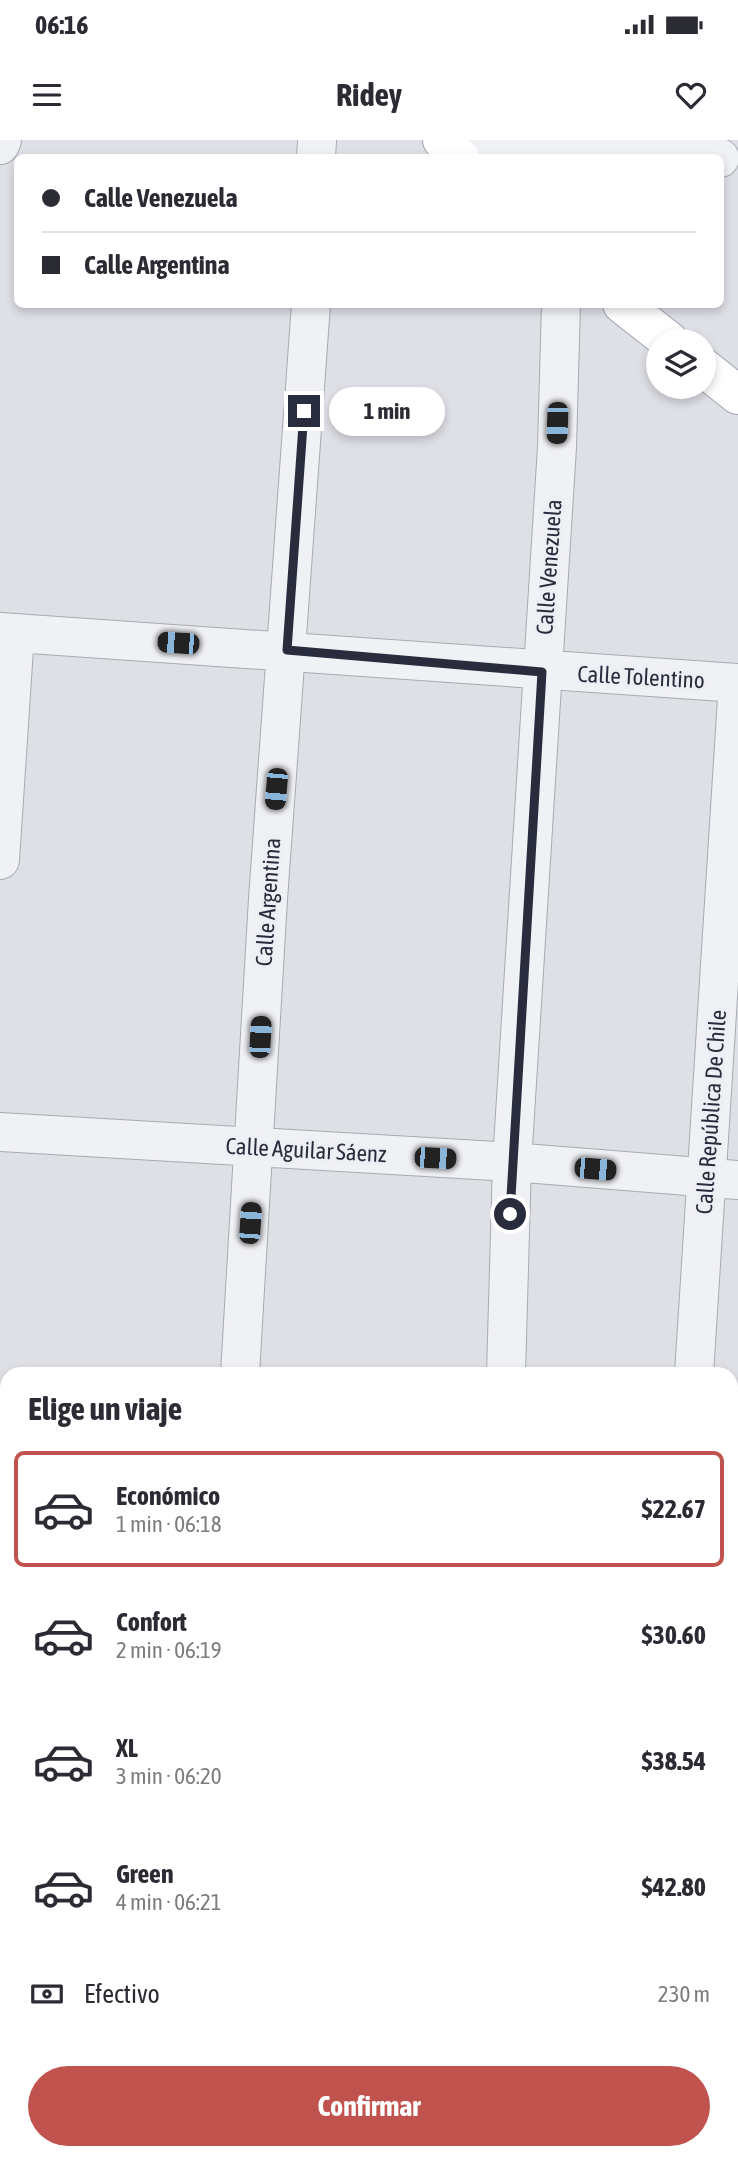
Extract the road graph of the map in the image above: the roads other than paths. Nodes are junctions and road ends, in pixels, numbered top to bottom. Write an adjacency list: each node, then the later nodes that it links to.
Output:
1 (2, 140): 4 (street)
2 (442, 140): 5 (main road)
3 (477, 140): 6 (street)
4 (0, 145)
5 (456, 154)
6 (667, 154)
7 (311, 308): 14 (street, Calle Argentina)
8 (561, 308): 15 (street, Calle Venezuela)
9 (627, 308): 10 (main road)
10 (654, 329)
11 (716, 377): 12 (main road)
12 (738, 394)
13 (8, 632): 14 (street, Calle Tolentino); 17 (street)
14 (287, 650): 15 (street, Calle Tolentino); 19 (street, Calle Argentina)
15 (542, 672): 16 (street, Calle Tolentino); 20 (street, Calle Venezuela)
16 (738, 683): 21 (street, Calle República De Chile)
17 (0, 860)
18 (0, 1132): 19 (street, Calle Aguilar Sáenz)
19 (254, 1147): 20 (street, Calle Aguilar Sáenz); 22 (street, Calle Argentina)
20 (512, 1162): 21 (street, Calle Aguilar Sáenz); 23 (street, Calle Venezuela)
21 (722, 1179): 24 (street, Calle República De Chile)
22 (240, 1367)
23 (506, 1367)
24 (695, 1367)

